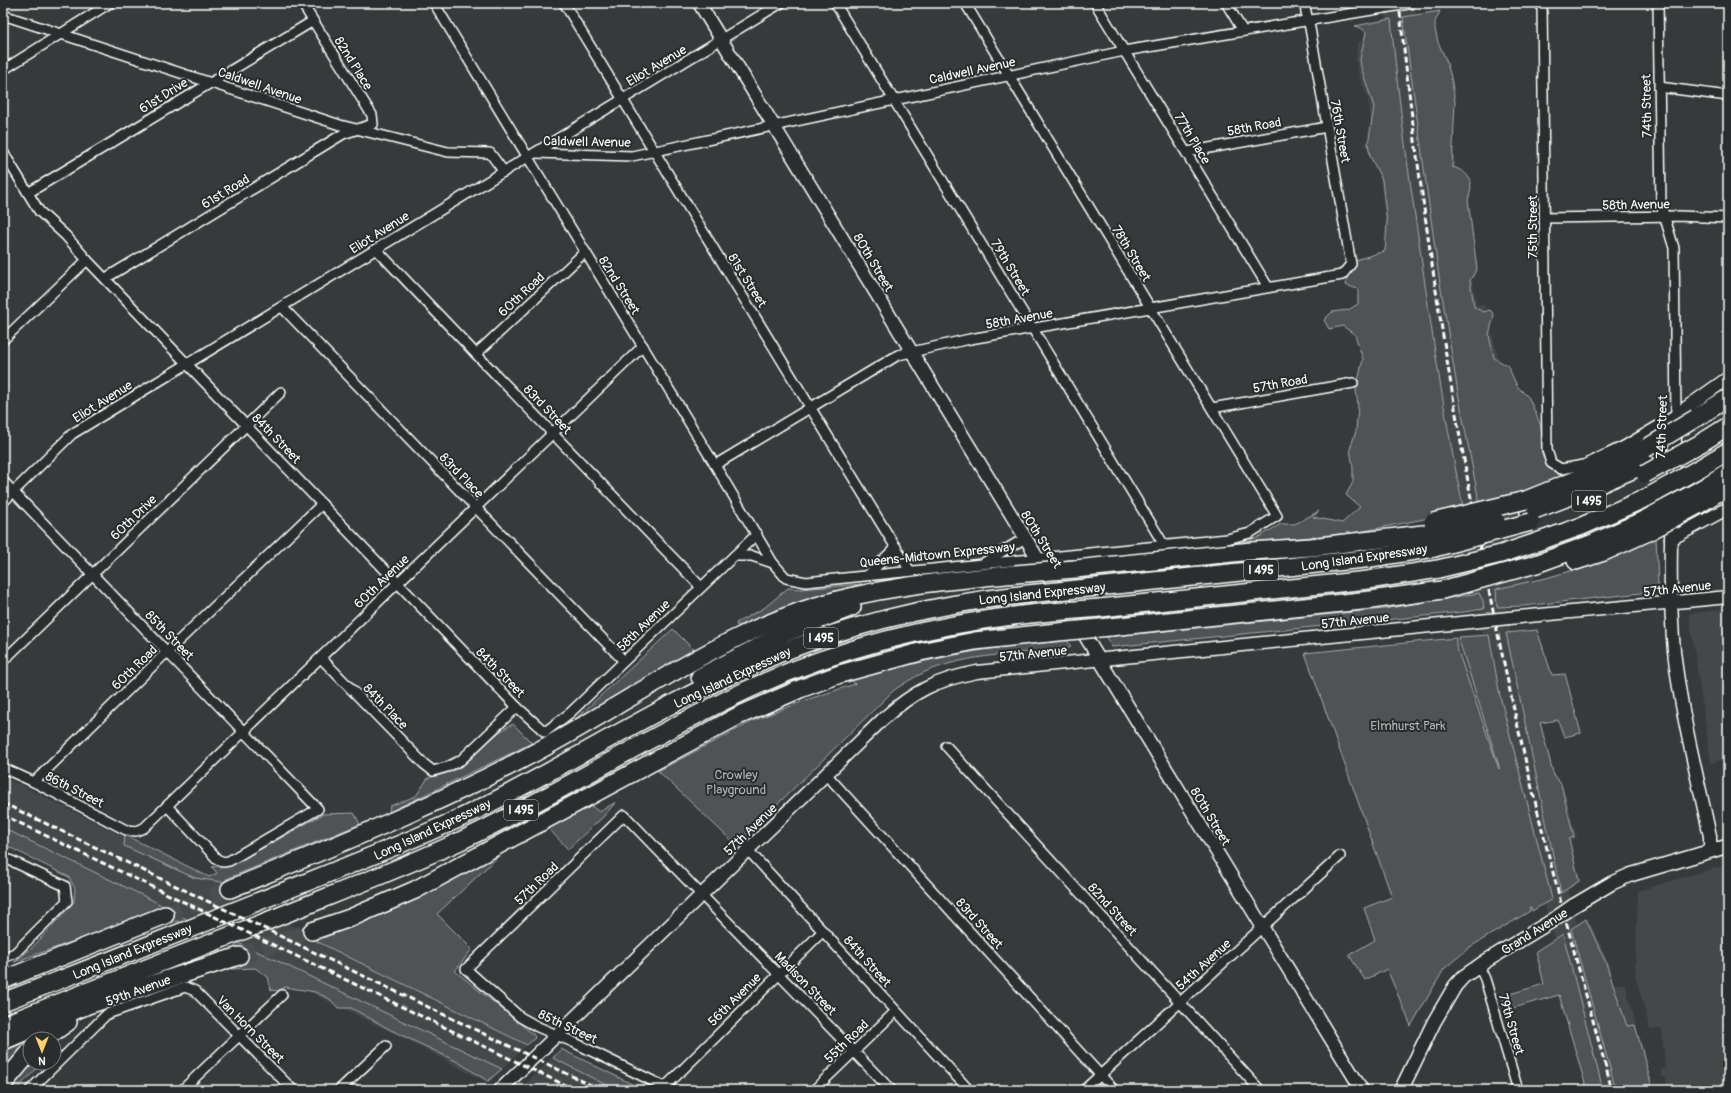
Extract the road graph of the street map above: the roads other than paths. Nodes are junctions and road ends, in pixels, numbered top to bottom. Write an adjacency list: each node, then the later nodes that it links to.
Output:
1 (110, 3): 19 (street)
2 (302, 3): 16 (street, 82nd Place)
3 (434, 3): 35 (street, 82nd Street)
4 (564, 3): 27 (street, 81st Street)
5 (700, 3): 20 (street, 80th Street)
6 (782, 3): 20 (street, Eliot Avenue)
7 (835, 3): 28 (street, 79th Street)
8 (965, 3): 23 (street, 78th Street)
9 (1095, 3): 21 (street, 77th Place)
10 (1226, 3): 18 (street)
11 (1305, 3): 17 (street, 76th Street)
12 (1415, 3): 17 (street, Caldwell Avenue, bridge)
13 (1542, 3): 39 (street, 75th Street)
14 (1658, 3): 25 (street, 74th Street)
15 (3, 15): 19 (street, Caldwell Avenue)
16 (313, 20): 24 (street, 61st Drive); 31 (street, 82nd Place)
17 (1308, 20): 18 (street, Caldwell Avenue); 30 (street, 76th Street)
18 (1243, 31): 21 (street, Caldwell Avenue)
19 (60, 34): 22 (street); 24 (street, Caldwell Avenue)
20 (721, 40): 27 (street, Eliot Avenue); 29 (street, 80th Street)
21 (1124, 51): 23 (street, Caldwell Avenue); 34 (street, 77th Place)
22 (3, 70)
23 (1009, 75): 28 (street, Caldwell Avenue); 48 (street, 78th Street)
24 (210, 82): 31 (street, Caldwell Avenue); 37 (street, 61st Drive)
25 (1659, 87): 26 (street); 38 (street, 74th Street)
26 (1728, 96)
27 (623, 100): 33 (street, 81st Street); 35 (street, Eliot Avenue)
28 (894, 100): 29 (street, Caldwell Avenue); 50 (street, 79th Street)
29 (774, 126): 33 (street, Caldwell Avenue); 54 (street, 80th Street)
30 (1327, 127): 34 (street, 58th Road); 44 (street, 76th Street)
31 (358, 129): 36 (street, Caldwell Avenue); 45 (street, 61st Road)
32 (3, 152): 37 (street, 84th Street)
33 (654, 152): 35 (street, Caldwell Avenue); 61 (street, 81st Street)
34 (1187, 152): 46 (street, 77th Place)
35 (531, 155): 36 (street, Eliot Avenue); 42 (street, 82nd Street)
36 (504, 172): 41 (street, Eliot Avenue)
37 (28, 193): 43 (street, 84th Street)
38 (1664, 216): 39 (street, 58th Avenue); 40 (street, 58th Avenue); 63 (street, 74th Street)
39 (1545, 218): 63 (street, 75th Street)
40 (1728, 218)
41 (376, 249): 47 (street, Eliot Avenue); 55 (street, 83rd Street)
42 (585, 252): 53 (street, 82nd Street); 55 (street, 60th Road)
43 (87, 260): 45 (street, 84th Street); 51 (street)
44 (1351, 264): 46 (street, 58th Avenue)
45 (106, 278): 56 (street, 84th Street)
46 (1268, 287): 48 (street, 58th Avenue)
47 (282, 307): 56 (street, Eliot Avenue); 76 (street, 83rd Place)
48 (1151, 308): 50 (street, 58th Avenue); 62 (street, 78th Street)
49 (3, 327): 51 (street)
50 (1033, 329): 54 (street, 58th Avenue); 84 (street, 79th Street)
51 (10, 334): 52 (street)
52 (3, 340)
53 (643, 346): 65 (street, 60th Avenue); 68 (street, 82nd Street)
54 (912, 352): 61 (street, 58th Avenue); 82 (street, 80th Street)
55 (476, 354): 65 (street, 83rd Street)
56 (188, 363): 64 (street, 84th Street); 72 (street, Eliot Avenue)
57 (1728, 378): 63 (street)
58 (1353, 383): 62 (street, 57th Road)
59 (281, 392): 64 (street, 60th Drive)
60 (1728, 398): 78 (highway, bridge)
61 (810, 406): 68 (street, 58th Avenue); 85 (street, 81st Street)
62 (1212, 408): 79 (street, 78th Street)
63 (1676, 415): 83 (street, 74th Street)
64 (246, 424): 75 (street, 84th Street); 91 (street, 60th Drive)
65 (552, 432): 76 (street, 60th Avenue); 96 (street, 83rd Street)
66 (1711, 436): 78 (highway, Long Island Expressway / I 495, bridge)
67 (1728, 451): 139 (highway, Long Island Expressway / I 495, bridge)
68 (715, 465): 80 (street, 82nd Street)
69 (1728, 472): 73 (highway)
70 (3, 481): 72 (street, 85th Street)
71 (1728, 486): 73 (highway)
72 (13, 492): 74 (street, Eliot Avenue); 91 (street, 85th Street)
73 (1698, 498): 124 (highway, bridge)
74 (3, 502)
75 (322, 504): 94 (street, 84th Street); 99 (street, 60th Road)
76 (476, 507): 94 (street, 60th Avenue); 103 (street, 83rd Place)
77 (1728, 508): 83 (street)
78 (1529, 511): 81 (highway, bridge); 81 (highway, Long Island Expressway / I 495, bridge)
79 (1277, 516): 84 (street, Queens-Midtown Expressway)
80 (757, 534): 86 (street, 58th Avenue); 88 (street, 82nd Street)
81 (1432, 535): 95 (highway, bridge); 105 (highway, Long Island Expressway / I 495, bridge)
82 (1025, 538): 87 (street, 80th Street); 89 (street)
83 (1671, 539): 98 (street, 74th Street)
84 (1164, 545): 87 (street, Queens-Midtown Expressway)
85 (896, 547): 90 (street, 81st Street); 92 (street)
86 (734, 556): 88 (street); 96 (street, 58th Avenue)
87 (1037, 558): 89 (street, Queens-Midtown Expressway); 101 (street, 80th Street)
88 (773, 563): 93 (street, 82nd Street)
89 (982, 563): 90 (street, Queens-Midtown Expressway)
90 (910, 571): 92 (street, Queens-Midtown Expressway)
91 (93, 574): 99 (street, 85th Street); 102 (street, 60th Drive)
92 (868, 575): 93 (street, Queens-Midtown Expressway)
93 (786, 578)
94 (398, 583): 100 (street, 60th Avenue); 104 (street, 84th Street)
95 (927, 584): 105 (highway); 119 (highway)
96 (701, 587): 103 (street, 58th Avenue)
97 (1728, 597): 98 (street, 57th Avenue)
98 (1672, 603): 101 (street, 57th Avenue, bridge); 116 (street, 74th Street)
99 (168, 652): 106 (street, 85th Street); 111 (street, 60th Road)
100 (321, 658): 104 (street, 84th Place); 106 (street, 60th Avenue)
101 (1100, 660): 110 (street, 57th Avenue); 122 (street, 80th Street)
102 (3, 661)
103 (624, 661): 107 (street, 58th Avenue)
104 (516, 707): 107 (street, 84th Street)
105 (630, 728): 136 (highway, Long Island Expressway / I 495)
106 (244, 732): 112 (street, 60th Avenue); 112 (street, 85th Street)
107 (545, 732)
108 (946, 746): 137 (street, 82nd Street)
109 (3, 768): 111 (street, 86th Street)
110 (826, 774): 115 (street, 57th Avenue); 147 (street, 83rd Street)
111 (34, 782): 113 (street, 86th Street)
112 (167, 806): 113 (street, 60th Avenue)
113 (136, 831)
114 (1728, 846): 116 (main road, Grand Avenue)
115 (748, 850): 120 (street, 57th Avenue); 123 (street, 84th Street)
116 (1710, 851): 128 (main road, Grand Avenue, bridge)
117 (1340, 856): 122 (street, 54th Avenue)
118 (3, 857): 127 (street)
119 (230, 888)
120 (701, 895): 129 (street, 57th Road); 131 (street, Madison Street); 142 (street, 57th Avenue)
121 (165, 915): 125 (highway)
122 (1263, 927): 137 (street, 54th Avenue); 161 (street, 80th Street)
123 (823, 930): 131 (street, 56th Avenue); 138 (street, 84th Street)
124 (312, 932)
125 (66, 955): 130 (highway); 132 (highway)
126 (239, 956): 134 (highway)
127 (3, 958)
128 (1479, 966): 162 (main road, Grand Avenue); 163 (street, 79th Street)
129 (466, 969): 142 (street, 85th Street)
130 (3, 971)
131 (779, 973): 145 (street, Madison Street); 149 (street, 56th Avenue)
132 (3, 980)
133 (190, 988): 141 (street, Van Horn Street); 150 (street, 59th Avenue)
134 (128, 993): 140 (highway); 143 (highway)
135 (282, 995): 141 (street)
136 (3, 1002)
137 (1180, 1002): 147 (street, 54th Avenue); 160 (street, 82nd Street)
138 (896, 1011): 145 (street, 55th Road); 157 (street, 84th Street)
139 (3, 1025)
140 (56, 1031)
141 (239, 1035): 151 (street); 152 (street, Van Horn Street)
142 (557, 1035): 149 (street, 85th Street); 154 (street, 57th Avenue)
143 (3, 1041)
144 (386, 1046): 153 (street)
145 (854, 1052): 155 (street, 55th Road); 156 (street, Madison Street)
146 (22, 1061): 148 (highway)
147 (1100, 1075): 158 (street, 54th Avenue); 159 (street, 83rd Street)
148 (3, 1084)
149 (668, 1088)
150 (30, 1090)
151 (182, 1090)
152 (293, 1090)
153 (339, 1090)
154 (500, 1090)
155 (814, 1090)
156 (891, 1090)
157 (969, 1090)
158 (1084, 1090)
159 (1114, 1090)
160 (1260, 1090)
161 (1362, 1090)
162 (1401, 1090)
163 (1518, 1090)

